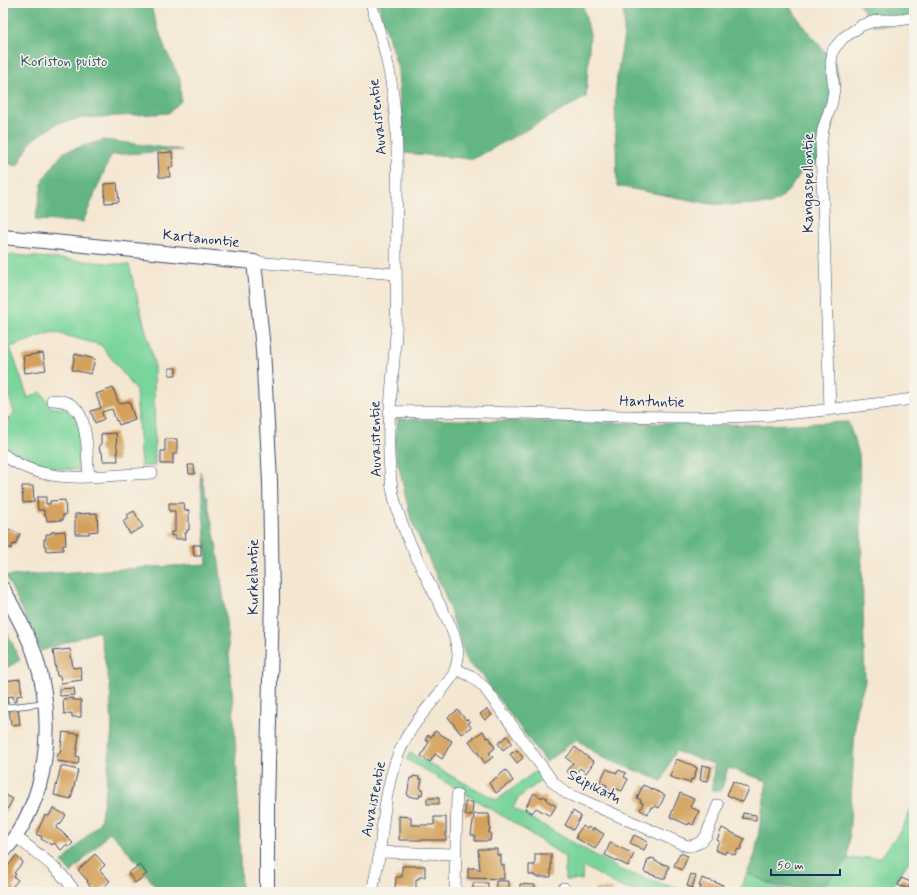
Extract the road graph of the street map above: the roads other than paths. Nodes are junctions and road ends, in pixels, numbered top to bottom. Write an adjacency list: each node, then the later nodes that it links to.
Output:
1 (370, 3): 5 (street, Auvaistentie)
2 (914, 18): 8 (street, Kangaspellontie)
3 (3, 237): 4 (street, Kartanontie)
4 (254, 262): 5 (street, Kartanontie); 23 (street, Kurkelantie)
5 (396, 274): 9 (street, Auvaistentie)
6 (914, 399): 8 (street, Hantuntie)
7 (52, 400): 12 (street)
8 (830, 409): 9 (street, Hantuntie)
9 (389, 412): 14 (street, Auvaistentie)
10 (3, 454): 12 (street)
11 (152, 474): 12 (street)
12 (89, 477)
13 (3, 589): 15 (street)
14 (456, 669): 18 (street, Seipikatu); 20 (street, Auvaistentie)
15 (45, 703): 16 (lane); 19 (street)
16 (3, 708)
17 (457, 795): 21 (street)
18 (718, 805)
19 (7, 845): 22 (street)
20 (379, 852): 21 (street); 24 (street, Auvaistentie)
21 (456, 854): 25 (street)
22 (75, 892)
23 (267, 892)
24 (372, 892)
25 (455, 892)

